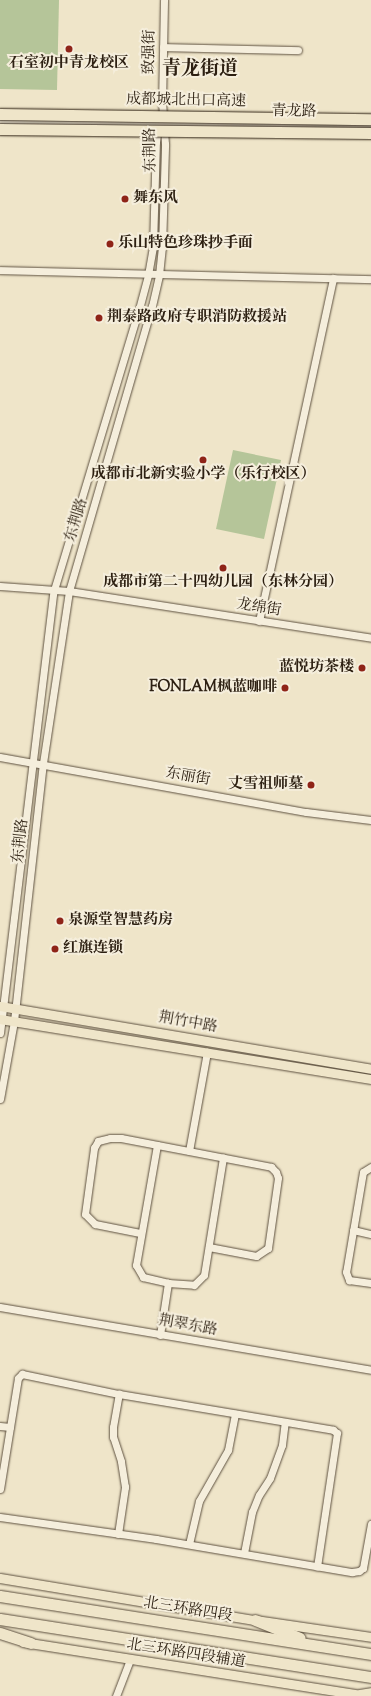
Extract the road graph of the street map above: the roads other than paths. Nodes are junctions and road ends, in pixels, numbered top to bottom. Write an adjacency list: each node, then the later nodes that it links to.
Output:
1 (164, 0): 2 (street, 致强街)
2 (164, 47): 3 (street); 4 (street, 致强街)
3 (298, 50)
4 (162, 105): 8 (street, 东荆路)
5 (0, 114): 6 (highway, 成都城北出口高速, bridge)
6 (371, 118)
7 (0, 122): 8 (street, 青龙路)
8 (161, 124): 9 (street, 青龙路); 13 (street, 东荆路); 14 (street, 东荆路)
9 (371, 126)
10 (0, 129): 11 (highway, 成都城北出口高速, bridge)
11 (371, 133)
12 (0, 270): 13 (street)
13 (148, 274): 14 (street); 18 (street, 东荆路)
14 (159, 275): 15 (street); 19 (street, 东荆路)
15 (333, 278): 16 (street); 20 (street)
16 (371, 279)
17 (0, 586): 18 (street, 龙绵街)
18 (54, 590): 19 (street, 龙绵街); 23 (street, 东荆路)
19 (69, 590): 20 (street, 龙绵街); 24 (street, 东荆路)
20 (259, 621): 21 (street, 龙绵街)
21 (371, 638)
22 (0, 757): 23 (street, 东丽街)
23 (34, 762): 24 (street, 东丽街); 26 (street, 东荆路)
24 (42, 764): 25 (street, 东丽街); 27 (street, 东荆路)
25 (371, 820)
26 (2, 1006): 27 (main road, 荆竹中路); 28 (street, 东荆路)
27 (15, 1008): 29 (street, 东荆路); 32 (main road, 荆竹中路)
28 (1, 1019): 29 (main road, 荆竹中路); 30 (street, 东荆路)
29 (14, 1021): 31 (main road, 荆竹中路); 34 (street, 东荆路)
30 (0, 1033)
31 (207, 1052): 33 (main road, 荆竹中路); 36 (street)
32 (371, 1069)
33 (371, 1079)
34 (0, 1099)
35 (157, 1145): 36 (street); 40 (street); 40 (street)
36 (189, 1151): 37 (street)
37 (223, 1158): 42 (street); 42 (street)
38 (371, 1167): 39 (street)
39 (353, 1230): 41 (street); 44 (street)
40 (140, 1233): 43 (street)
41 (371, 1234)
42 (209, 1247): 43 (street)
43 (168, 1283): 46 (street)
44 (371, 1283)
45 (0, 1307): 46 (street, 荆翠东路)
46 (160, 1335): 47 (street, 荆翠东路)
47 (371, 1370)
48 (119, 1394): 49 (street); 52 (street); 56 (street)
49 (235, 1414): 50 (street); 57 (street)
50 (285, 1422): 58 (street); 59 (street)
51 (0, 1426): 52 (street)
52 (10, 1427): 53 (street)
53 (0, 1489)
54 (0, 1517): 56 (street)
55 (371, 1524): 59 (street)
56 (118, 1534): 57 (street)
57 (189, 1544): 58 (street)
58 (244, 1553): 59 (street)
59 (316, 1566)
60 (0, 1578): 63 (main road)
61 (0, 1596): 68 (highway, 北三环路四段)
62 (0, 1620): 71 (highway)
63 (255, 1620): 65 (main road); 68 (highway)
64 (0, 1633): 67 (highway)
65 (371, 1637)
66 (0, 1638): 67 (main road, 北三环路四段辅道)
67 (30, 1643): 70 (main road, 北三环路四段辅道)
68 (319, 1645): 69 (highway, 北三环路四段)
69 (371, 1654)
70 (130, 1659): 72 (main road, 北三环路四段辅道); 73 (street)
71 (371, 1678)
72 (365, 1695)
73 (116, 1696)

